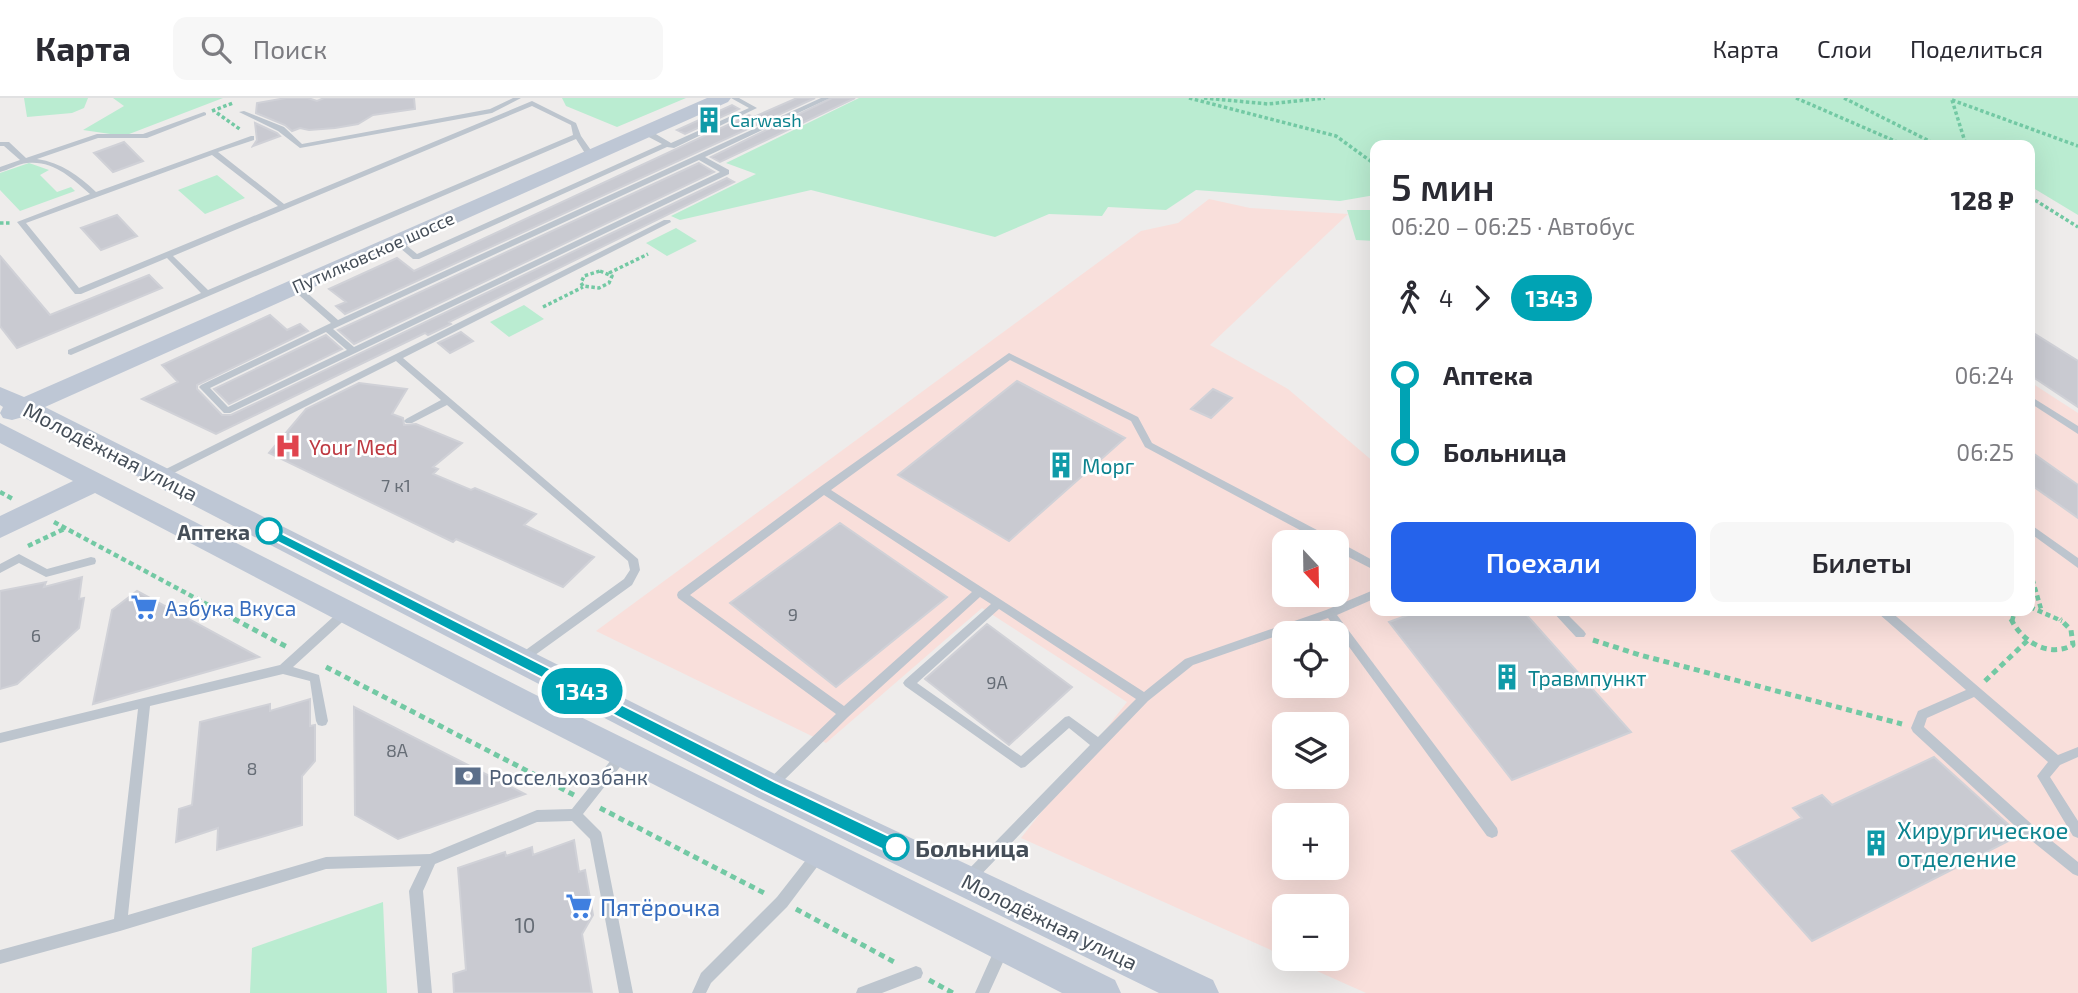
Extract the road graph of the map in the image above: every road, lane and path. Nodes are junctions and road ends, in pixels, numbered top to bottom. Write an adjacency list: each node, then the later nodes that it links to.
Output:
1 (519, 98): 12 (lane); 14 (lane)
2 (722, 98): 16 (main road, Путилковское шоссе)
3 (734, 98): 23 (lane)
4 (827, 98): 27 (lane)
5 (1189, 98): 29 (path)
6 (1204, 98): 7 (path)
7 (1325, 98)
8 (1796, 98): 19 (path)
9 (1843, 98): 20 (path)
10 (1952, 99): 21 (path); 24 (path)
11 (235, 102): 13 (path)
12 (532, 103): 17 (lane); 33 (lane)
13 (214, 110): 15 (path); 18 (path)
14 (242, 112)
15 (204, 114): 28 (lane)
16 (646, 132): 23 (lane); 26 (main road, Путилковское шоссе)
17 (578, 136): 26 (lane); 42 (lane)
18 (251, 138): 25 (lane)
19 (1893, 140)
20 (1927, 140)
21 (1964, 140)
22 (0, 144): 28 (lane)
23 (667, 144): 36 (lane)
24 (2078, 145)
25 (213, 152): 31 (lane); 33 (lane)
26 (591, 156): 36 (main road, Путилковское шоссе)
27 (699, 157): 44 (lane); 46 (lane)
28 (24, 161): 30 (lane); 31 (lane)
29 (1370, 161)
30 (0, 170)
31 (95, 195): 37 (lane)
32 (2035, 200): 35 (path)
33 (283, 207): 37 (lane)
34 (667, 222): 48 (lane)
35 (2078, 227)
36 (397, 242): 41 (main road, Путилковское шоссе)
37 (168, 254): 42 (lane)
38 (648, 254): 39 (path)
39 (609, 273): 40 (path); 40 (path)
40 (584, 286): 43 (path)
41 (295, 287): 44 (lane); 51 (main road, Путилковское шоссе)
42 (208, 295): 47 (lane)
43 (542, 307)
44 (337, 324): 45 (lane)
45 (327, 328): 46 (lane); 46 (lane)
46 (353, 351)
47 (71, 352)
48 (397, 357): 49 (lane); 55 (lane)
49 (448, 400): 52 (lane); 84 (lane)
50 (2035, 402): 53 (lane)
51 (8, 406): 55 (main road, Молодёжная улица)
52 (409, 421)
53 (2078, 431)
54 (0, 432): 56 (main road, Молодёжная улица)
55 (160, 476): 84 (main road, Молодёжная улица)
56 (96, 481): 59 (main road); 76 (main road, Молодёжная улица)
57 (824, 490): 62 (lane); 71 (lane); 89 (lane)
58 (0, 492): 59 (path)
59 (34, 511): 60 (main road); 61 (path)
60 (0, 528)
61 (65, 528): 64 (path); 83 (path)
62 (1308, 530)
63 (2035, 532): 68 (lane)
64 (22, 550)
65 (1349, 552): 67 (lane)
66 (91, 561): 69 (lane)
67 (1370, 564)
68 (2078, 564)
69 (0, 569)
70 (2035, 589): 75 (path)
71 (980, 591): 73 (lane); 89 (lane)
72 (1370, 596): 77 (lane)
73 (999, 603): 87 (lane); 93 (lane)
74 (2035, 608): 75 (path)
75 (2041, 610): 82 (path)
76 (348, 611): 83 (lane); 95 (main road, Молодёжная улица)
77 (1330, 613): 87 (lane); 100 (lane)
78 (1562, 616): 81 (lane)
79 (1889, 616): 86 (lane)
80 (2012, 616): 82 (path)
81 (1580, 634): 91 (path)
82 (2028, 640): 86 (path)
83 (299, 653): 85 (lane); 98 (path)
84 (520, 660): 97 (main road, Молодёжная улица)
85 (283, 669): 88 (lane); 90 (lane)
86 (1975, 691): 91 (lane); 96 (lane)
87 (1144, 698): 93 (lane)
88 (145, 702): 92 (lane); 107 (lane)
89 (844, 713): 97 (lane)
90 (323, 721)
91 (1917, 728): 104 (lane)
92 (0, 738)
93 (1098, 744): 105 (lane)
94 (2078, 752): 96 (lane)
95 (623, 753): 98 (lane); 102 (main road, Молодёжная улица)
96 (2056, 761): 101 (lane)
97 (769, 787): 105 (main road, Молодёжная улица)
98 (586, 801): 99 (lane); 106 (path)
99 (575, 815): 103 (lane); 113 (lane)
100 (1492, 832)
101 (2078, 832)
102 (820, 853): 106 (lane); 108 (main road, Молодёжная улица)
103 (430, 860): 107 (lane); 112 (lane)
104 (2078, 870)
105 (966, 881): 118 (main road, Молодёжная улица)
106 (782, 902): 110 (path); 111 (lane)
107 (120, 924): 109 (lane)
108 (1005, 943): 116 (lane); 117 (main road, Молодёжная улица)
109 (0, 957)
110 (916, 974): 114 (lane); 115 (path)
111 (698, 992)
112 (425, 993)
113 (626, 993)
114 (863, 993)
115 (953, 993)
116 (982, 993)
117 (1102, 993)
118 (1200, 993)

